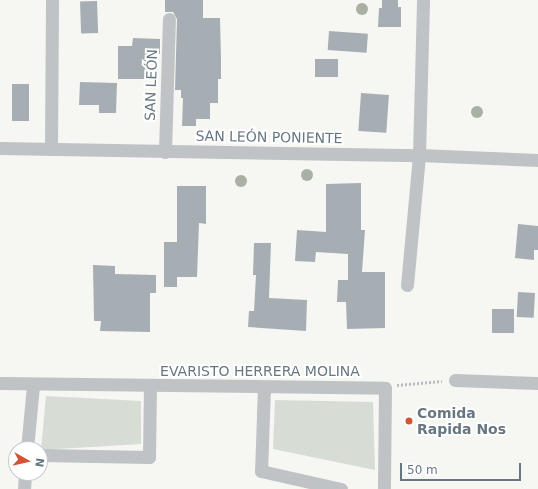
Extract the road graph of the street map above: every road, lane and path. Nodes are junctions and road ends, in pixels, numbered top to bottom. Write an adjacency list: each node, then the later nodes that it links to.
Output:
1 (52, 0): 5 (street)
2 (423, 0): 7 (street)
3 (169, 19): 6 (street, SAN LEÓN)
4 (0, 148): 5 (street, SAN LEÓN PONIENTE)
5 (51, 149): 6 (street, SAN LEÓN PONIENTE)
6 (165, 152): 7 (street, SAN LEÓN PONIENTE)
7 (419, 155): 8 (street, SAN LEÓN PONIENTE); 9 (street)
8 (538, 160)
9 (407, 285)
10 (455, 380): 11 (street); 16 (path)
11 (538, 382)
12 (0, 383): 13 (street, EVARISTO HERRERA MOLINA)
13 (33, 385): 14 (street, EVARISTO HERRERA MOLINA); 17 (street)
14 (150, 386): 15 (street, EVARISTO HERRERA MOLINA); 18 (street)
15 (264, 387): 16 (street, EVARISTO HERRERA MOLINA); 19 (street)
16 (385, 388): 20 (street)
17 (28, 441)
18 (48, 455)
19 (341, 489)
20 (384, 489)

